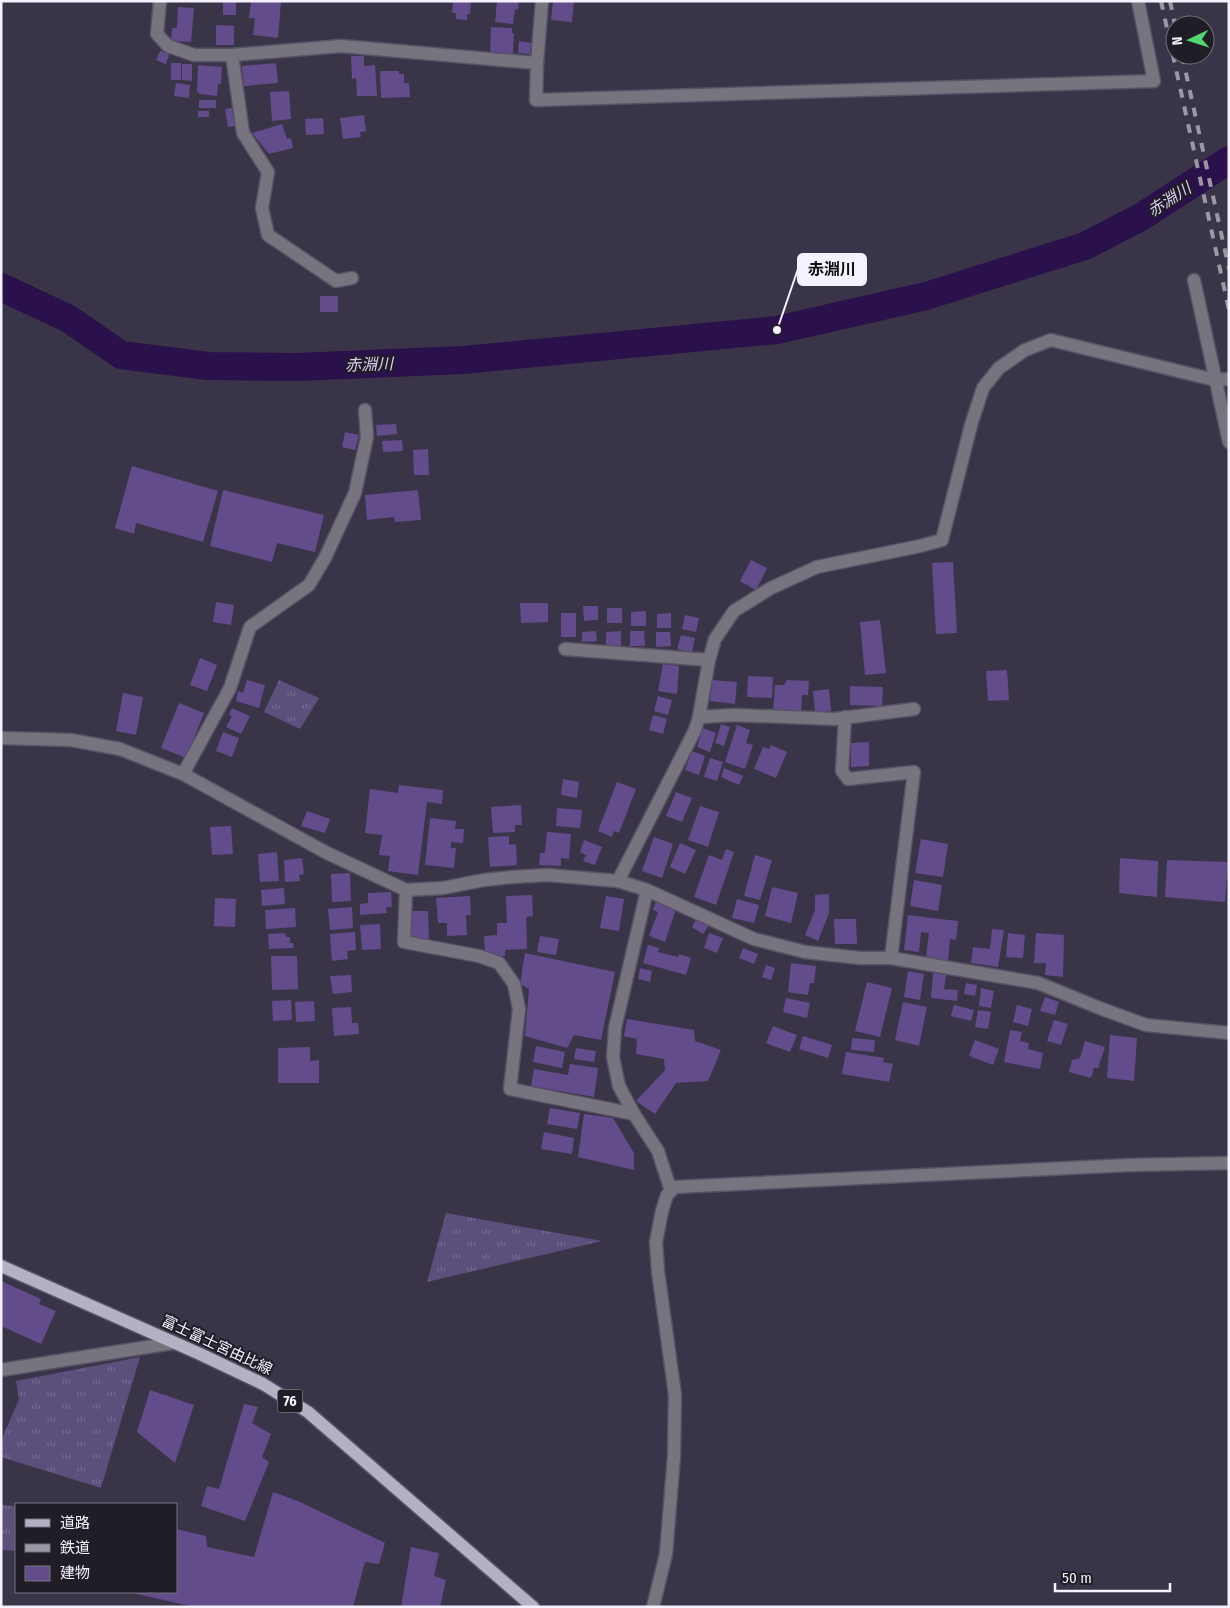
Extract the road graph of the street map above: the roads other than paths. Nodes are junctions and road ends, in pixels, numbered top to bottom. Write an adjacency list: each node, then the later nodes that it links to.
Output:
1 (160, 1): 4 (street)
2 (542, 1): 5 (street)
3 (1138, 1): 5 (street)
4 (232, 54): 5 (street); 6 (street)
5 (536, 63)
6 (352, 278)
7 (1194, 280): 9 (street)
8 (1229, 378): 9 (street)
9 (1215, 380): 11 (street); 13 (street)
10 (365, 410): 18 (street)
11 (1229, 442)
12 (565, 648): 13 (street)
13 (709, 660): 15 (street)
14 (914, 709): 16 (street)
15 (698, 718): 16 (street); 19 (street)
16 (844, 718): 22 (street)
17 (1, 738): 18 (street)
18 (183, 774): 20 (street)
19 (618, 881): 20 (street); 21 (street)
20 (406, 890): 24 (street)
21 (647, 890): 22 (street); 24 (street)
22 (891, 958): 23 (street)
23 (1229, 1033)
24 (634, 1114): 26 (street)
25 (1229, 1163): 26 (street)
26 (671, 1191): 31 (street)
27 (1, 1266): 28 (main road, 富士富士宮由比線 / 76)
28 (173, 1343): 29 (street); 30 (main road, 富士富士宮由比線 / 76)
29 (1, 1370)
30 (532, 1607)
31 (654, 1607)

